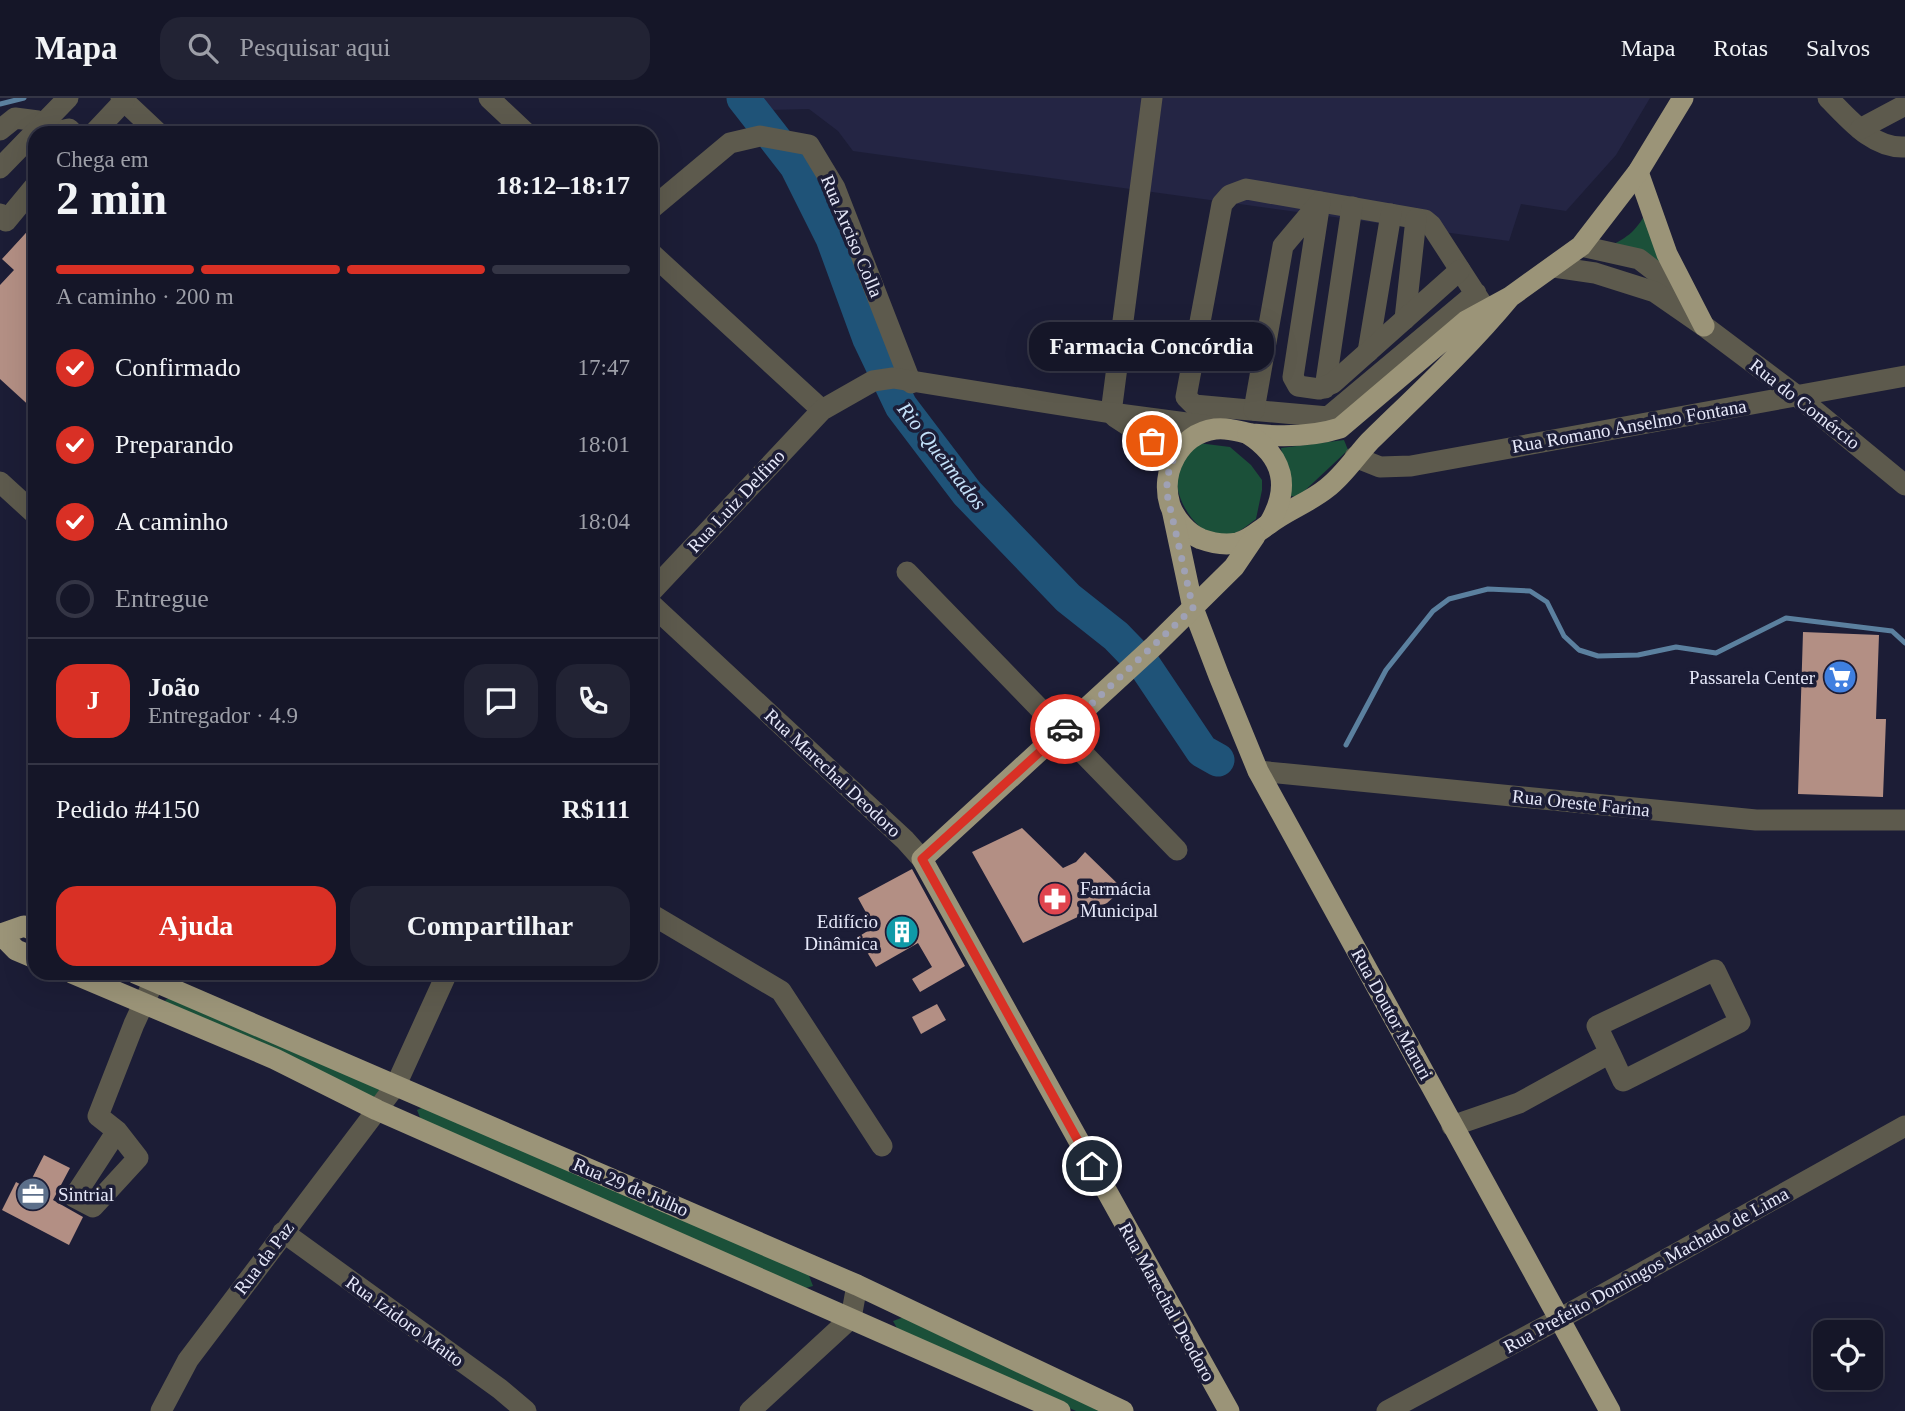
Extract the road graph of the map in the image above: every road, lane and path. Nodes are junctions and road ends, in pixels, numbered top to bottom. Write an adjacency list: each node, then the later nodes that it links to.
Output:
1 (68, 98): 10 (street)
2 (489, 98): 13 (street)
3 (1152, 98): 45 (street)
4 (1683, 98): 19 (main road)
5 (1828, 98): 14 (street)
6 (123, 100): 11 (street); 12 (street)
7 (1905, 105): 14 (street)
8 (5, 122): 9 (street)
9 (43, 126)
10 (50, 126)
11 (100, 126)
12 (151, 126)
13 (519, 126)
14 (1868, 135): 16 (street)
15 (28, 145): 18 (street)
16 (1905, 147)
17 (28, 155): 20 (street)
18 (0, 168)
19 (1638, 172): 30 (main road); 37 (main road)
20 (0, 181)
21 (28, 195): 27 (street)
22 (1320, 202): 25 (street); 41 (street); 44 (street); 44 (street)
23 (658, 203): 40 (street, Rua Arciso Colla)
24 (28, 207): 29 (street)
25 (1352, 208): 26 (street); 41 (street)
26 (1391, 214): 28 (street); 38 (street)
27 (0, 215)
28 (1416, 219): 33 (street); 36 (street)
29 (0, 238)
30 (1581, 246): 32 (main road); 37 (street)
31 (658, 259): 43 (street)
32 (1554, 267): 34 (main road); 37 (street)
33 (1460, 270): 35 (street); 36 (street)
34 (1510, 297): 35 (main road); 48 (main road)
35 (1481, 302): 44 (street); 46 (main road)
36 (1405, 319): 38 (street)
37 (1704, 326): 42 (street, Rua do Comércio)
38 (1368, 352): 41 (street)
39 (1905, 376): 42 (street, Rua Romano Anselmo Fontana)
40 (892, 381): 43 (street, Rua Luiz Delfino); 45 (street)
41 (1325, 388)
42 (1797, 396): 48 (street, Rua Romano Anselmo Fontana); 50 (street, Rua do Comércio)
43 (822, 410): 56 (street, Rua Luiz Delfino)
44 (1254, 410)
45 (1111, 414): 47 (street); 49 (street)
46 (1340, 428): 47 (main road); 48 (main road)
47 (1239, 431): 49 (main road); 54 (main road)
48 (1355, 457): 54 (main road)
49 (1173, 460): 53 (main road)
50 (1905, 485)
51 (4, 493): 52 (street)
52 (28, 508)
53 (1172, 511): 54 (main road); 57 (main road, Rua Doutor Maruri)
54 (1262, 530): 57 (main road)
55 (907, 572): 59 (street)
56 (658, 585)
57 (1193, 608): 59 (main road); 60 (main road, Rua Doutor Maruri)
58 (658, 611): 63 (street, Rua Marechal Deodoro)
59 (1062, 732): 62 (street); 63 (main road)
60 (1258, 771): 61 (street, Rua Oreste Farina); 76 (main road, Rua Doutor Maruri)
61 (1905, 820)
62 (1177, 850)
63 (922, 859): 84 (main road, Rua Marechal Deodoro)
64 (658, 918): 79 (street)
65 (28, 927): 66 (main road)
66 (1, 934): 67 (main road)
67 (28, 955)
68 (88, 980): 72 (main road, Rua 29 de Julho)
69 (144, 980): 72 (street)
70 (151, 980): 74 (main road, Rua 29 de Julho)
71 (444, 980): 74 (street)
72 (145, 1004): 75 (main road, Rua 29 de Julho); 78 (street)
73 (1610, 1053): 73 (street); 76 (street)
74 (396, 1085): 75 (street); 81 (main road, Rua 29 de Julho)
75 (377, 1110): 80 (street, Rua da Paz); 82 (main road, Rua 29 de Julho)
76 (1452, 1126): 83 (main road, Rua Doutor Maruri)
77 (1905, 1126): 83 (street, Rua Prefeito Domingos Machado de Lima)
78 (117, 1131)
79 (883, 1146)
80 (283, 1233): 85 (street, Rua da Paz); 86 (street, Rua Izidoro Maito)
81 (858, 1285): 82 (street); 89 (main road, Rua 29 de Julho)
82 (851, 1318): 87 (street); 88 (main road, Rua 29 de Julho)
83 (1561, 1318): 90 (street, Rua Prefeito Domingos Machado de Lima); 91 (main road, Rua Doutor Maruri)
84 (1227, 1410)
85 (160, 1411)
86 (526, 1411)
87 (750, 1411)
88 (1060, 1411)
89 (1124, 1411)
90 (1387, 1411)
91 (1611, 1411)

